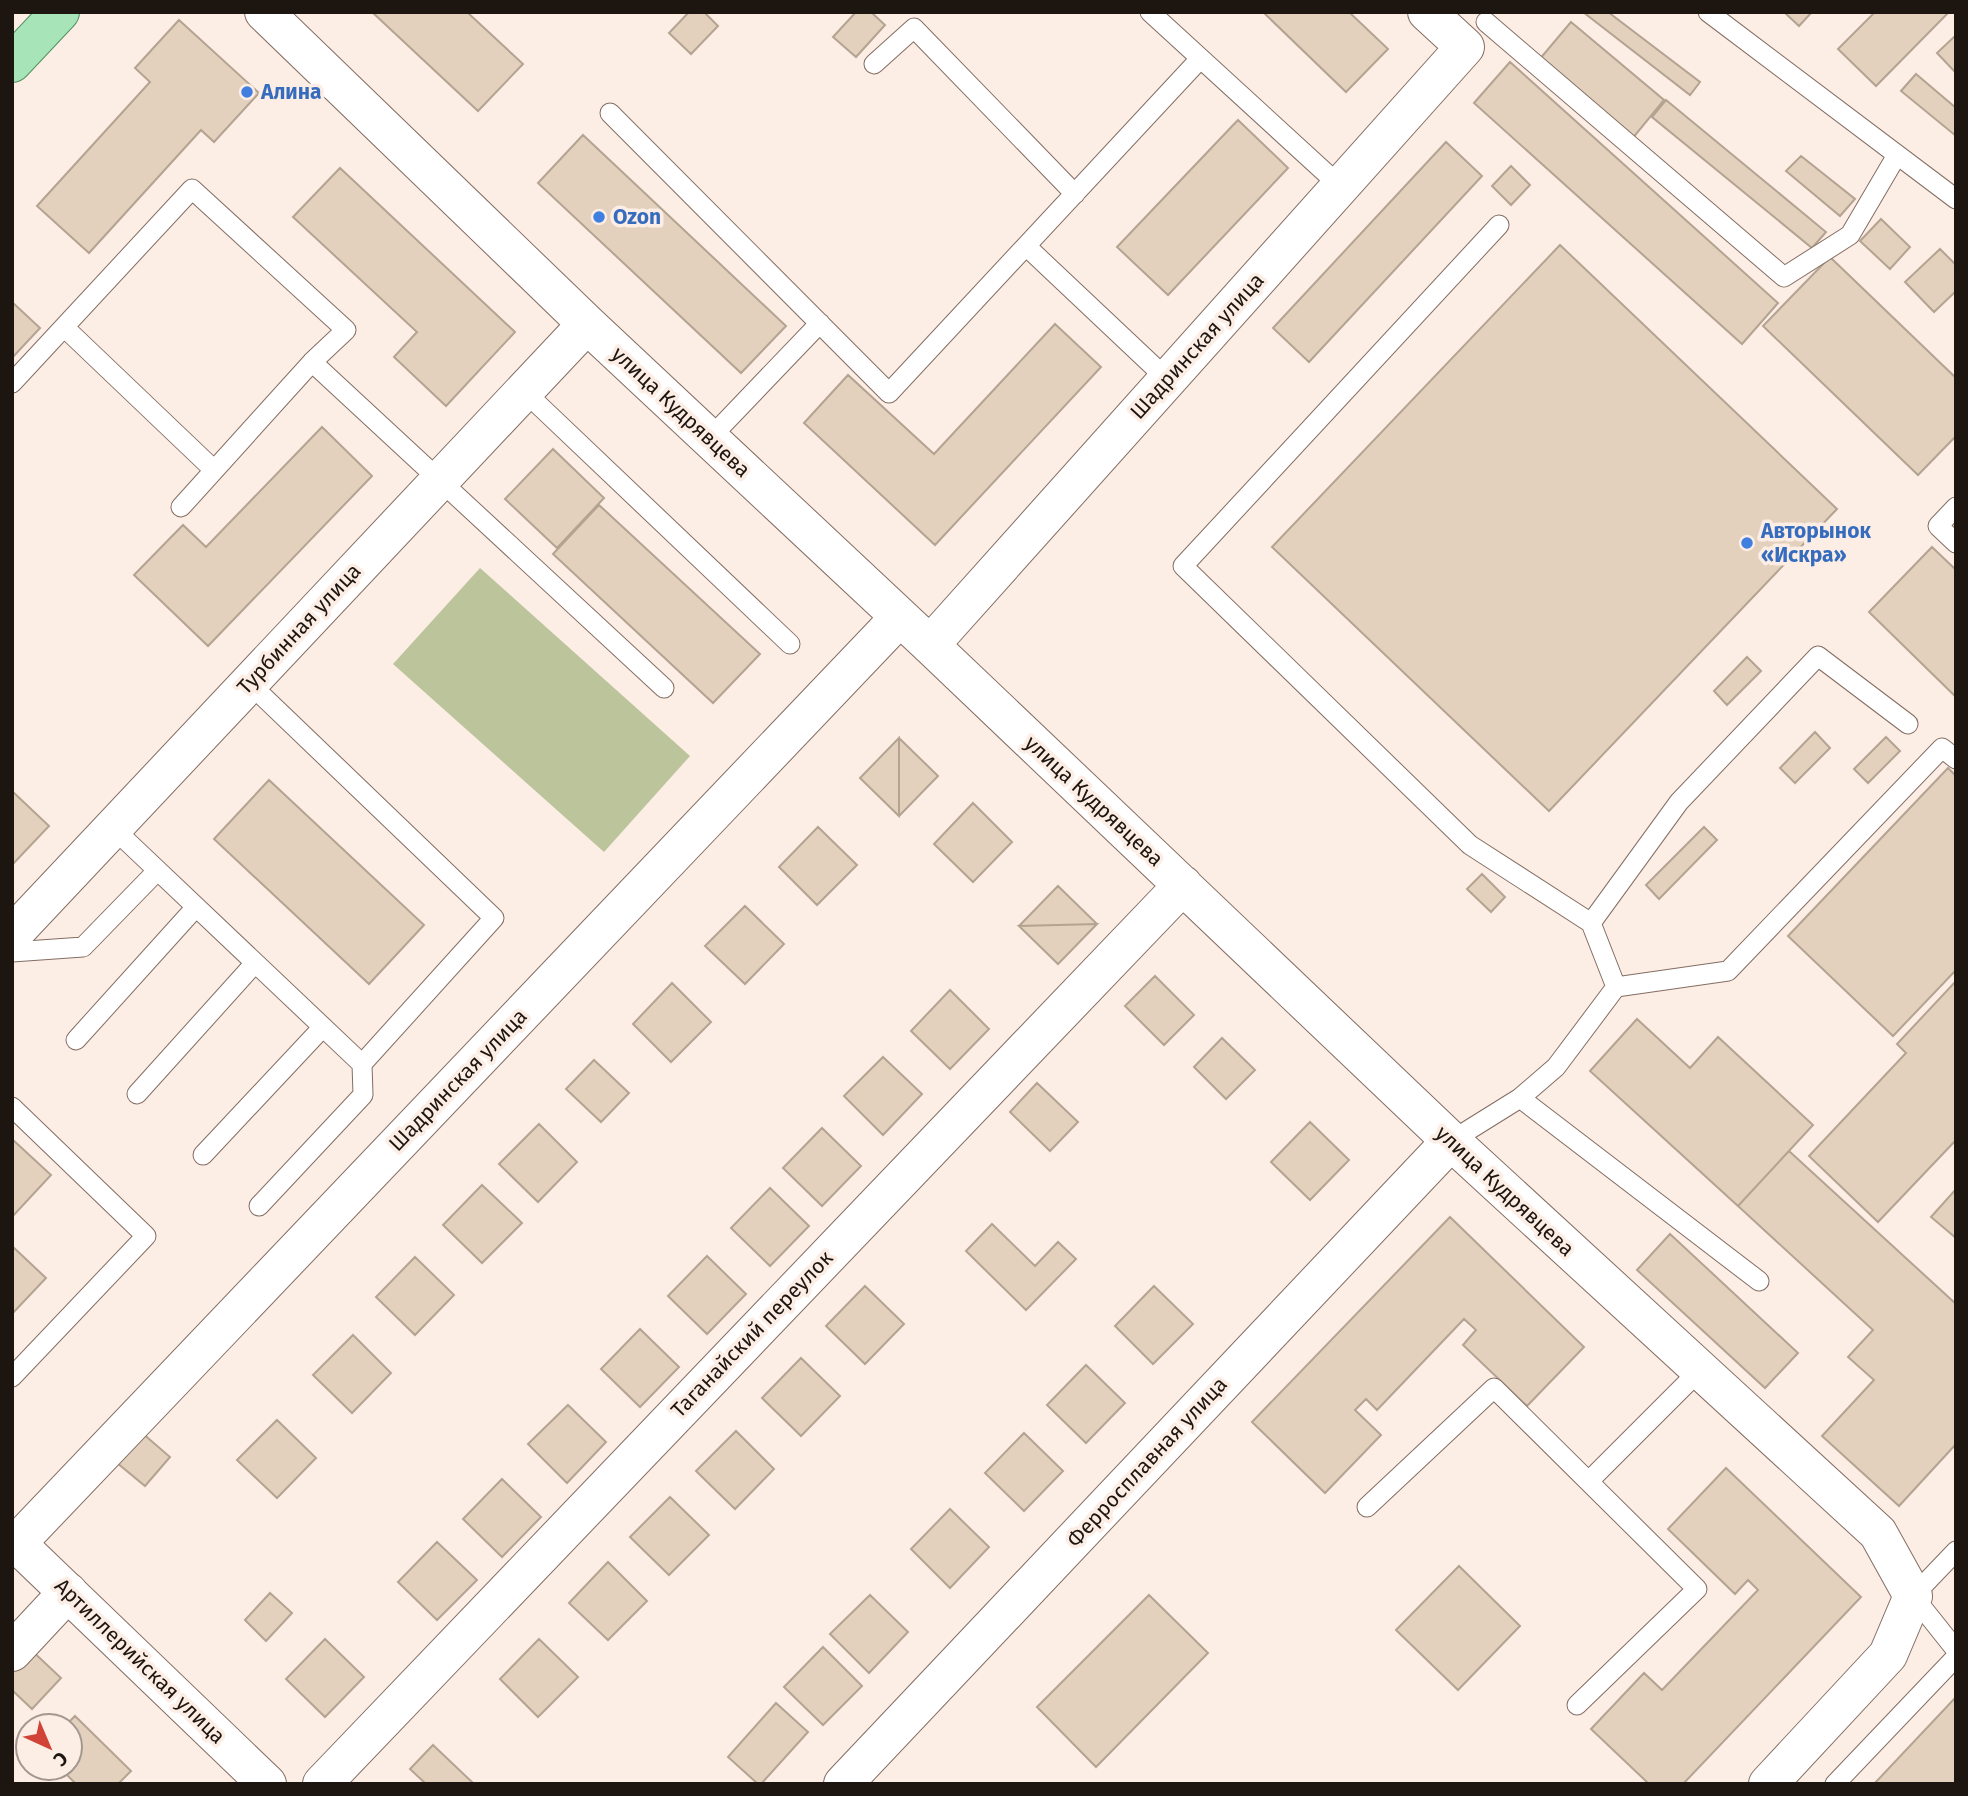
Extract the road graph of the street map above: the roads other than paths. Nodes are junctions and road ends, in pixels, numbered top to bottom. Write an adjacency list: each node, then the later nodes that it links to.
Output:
1 (60, 12): 8 (main road)
2 (264, 12): 18 (street, улица Кудрявцева)
3 (1150, 12): 7 (lane)
4 (1427, 12): 6 (street)
5 (1708, 12): 11 (lane)
6 (1482, 27): 11 (lane); 12 (street, Шадринская улица)
7 (1199, 60): 12 (lane); 13 (lane)
8 (12, 63)
9 (874, 64): 13 (lane)
10 (610, 113): 17 (lane)
11 (1897, 155): 14 (lane)
12 (1340, 186): 21 (street, Шадринская улица)
13 (1075, 194): 16 (lane)
14 (1956, 199)
15 (1499, 225): 41 (lane)
16 (1026, 246): 17 (lane); 21 (lane)
17 (820, 323): 24 (lane)
18 (587, 324): 23 (street, Турбинная улица); 24 (street, улица Кудрявцева)
19 (64, 327): 20 (lane); 22 (lane); 25 (lane)
20 (312, 362): 25 (lane); 26 (lane)
21 (1167, 379): 32 (street, Шадринская улица)
22 (12, 383)
23 (524, 391): 26 (street, Турбинная улица); 31 (lane)
24 (709, 439): 30 (street, улица Кудрявцева)
25 (214, 470): 27 (lane)
26 (439, 480): 33 (street, Турбинная улица); 34 (lane)
27 (181, 507)
28 (1956, 507): 29 (lane)
29 (1956, 543)
30 (900, 617): 32 (street, улица Кудрявцева); 60 (street, Шадринская улица)
31 (790, 644)
32 (930, 645): 39 (street, улица Кудрявцева)
33 (248, 682): 37 (street, Турбинная улица); 48 (lane)
34 (664, 688)
35 (1908, 724): 41 (lane)
36 (1956, 759): 45 (lane)
37 (113, 828): 38 (lane); 42 (street, Турбинная улица)
38 (157, 871): 40 (lane); 43 (lane)
39 (1183, 885): 52 (street, улица Кудрявцева); 69 (street, Таганайский переулок)
40 (196, 907): 44 (lane); 47 (lane)
41 (1591, 923): 45 (lane)
42 (12, 935)
43 (12, 952)
44 (255, 963): 46 (lane); 49 (lane)
45 (1616, 987): 50 (lane)
46 (323, 1027): 48 (lane); 53 (lane)
47 (76, 1041)
48 (362, 1064): 54 (lane)
49 (137, 1094)
50 (1520, 1098): 52 (lane); 55 (lane)
51 (12, 1107): 57 (lane)
52 (1451, 1141): 56 (street, улица Кудрявцева); 70 (street, Ферросплавная улица)
53 (203, 1155)
54 (259, 1206)
55 (1759, 1281)
56 (1700, 1370): 58 (lane); 63 (street, улица Кудрявцева)
57 (12, 1377)
58 (1590, 1480): 59 (lane); 67 (lane)
59 (1367, 1507)
60 (15, 1541): 62 (street, Артиллерийская улица)
61 (1956, 1551): 63 (lane)
62 (68, 1592): 65 (street); 68 (street, Артиллерийская улица)
63 (1913, 1596): 64 (lane); 71 (street)
64 (1956, 1650)
65 (12, 1652)
66 (1956, 1657): 72 (lane)
67 (1577, 1705)
68 (267, 1784)
69 (322, 1784)
70 (844, 1784)
71 (1768, 1784)
72 (1835, 1784)

